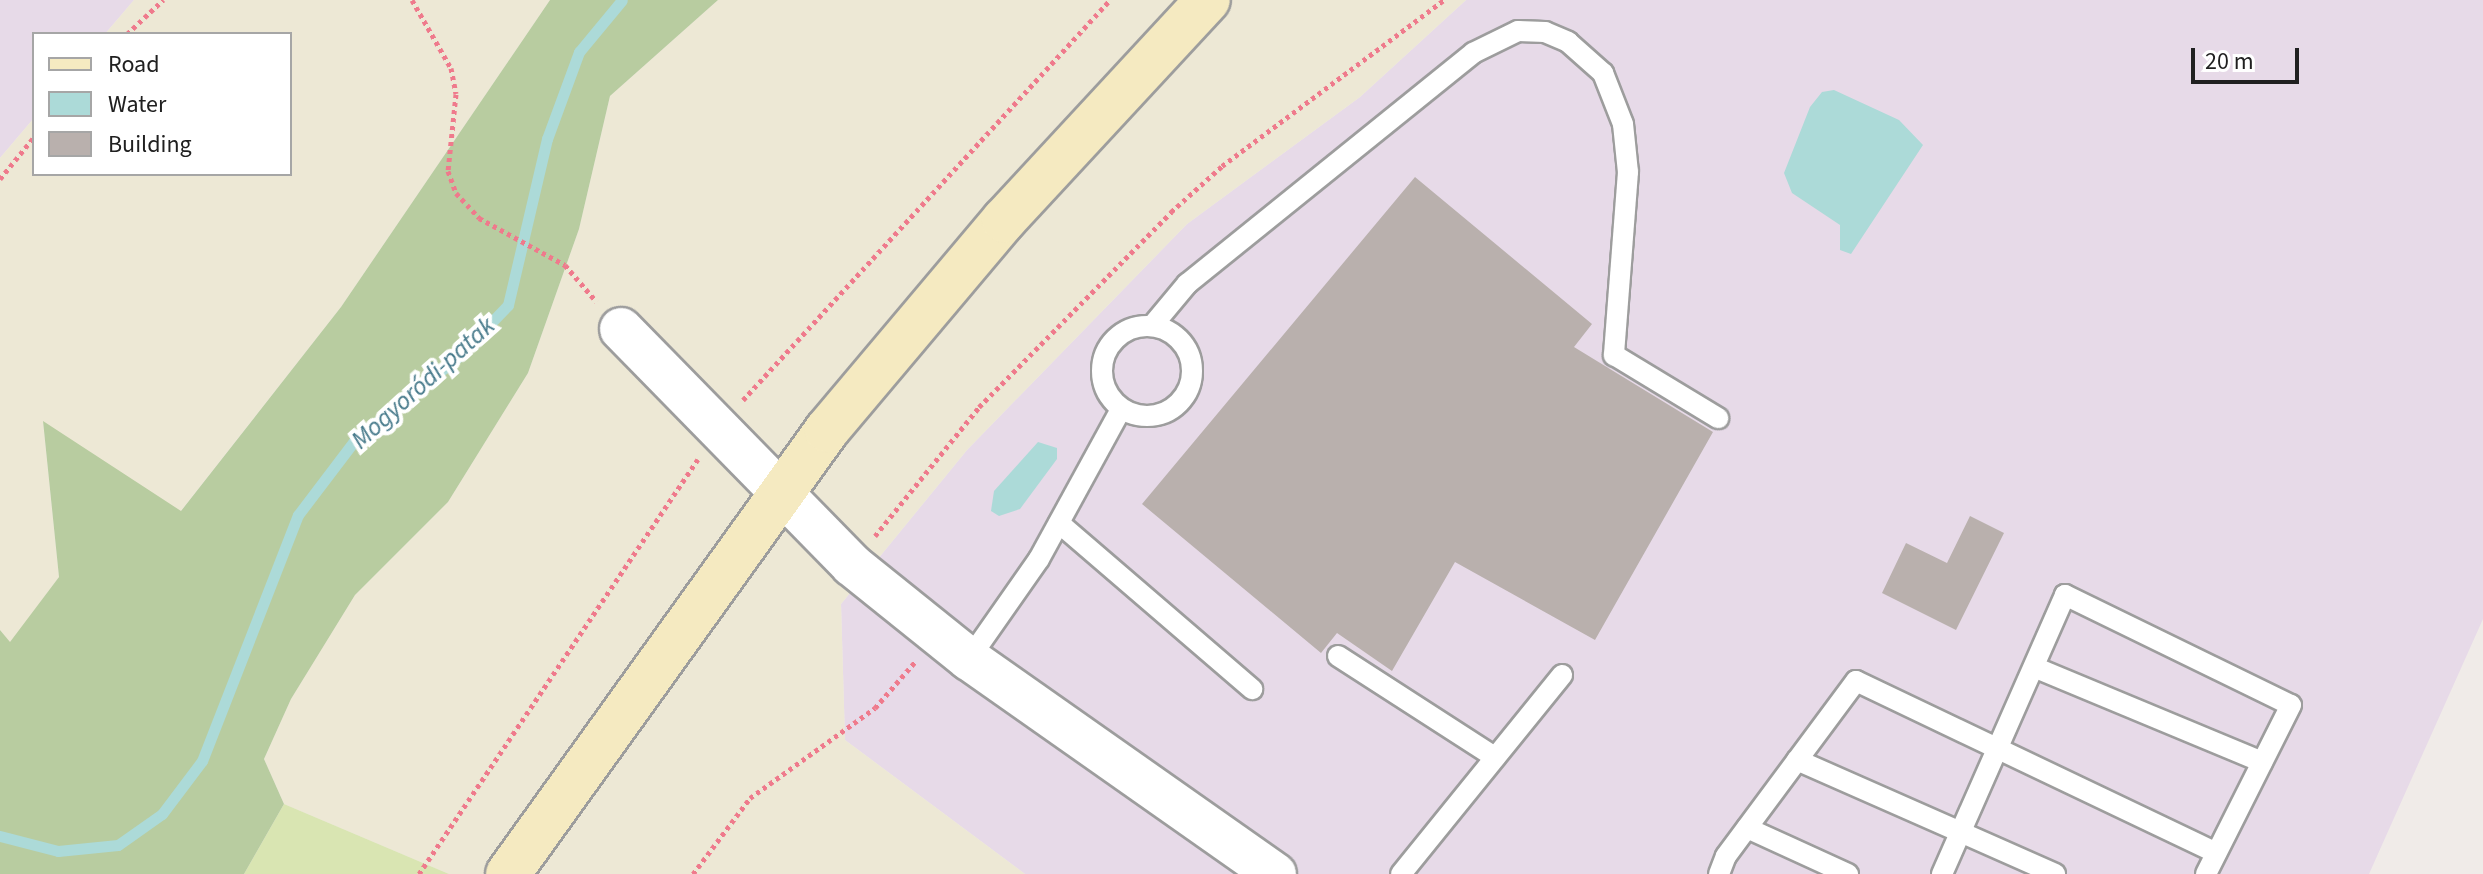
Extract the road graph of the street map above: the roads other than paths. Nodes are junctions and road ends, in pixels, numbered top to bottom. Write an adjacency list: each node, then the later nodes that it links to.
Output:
1 (1208, 0): 6 (main road)
2 (1152, 326): 4 (lane); 4 (lane); 5 (lane)
3 (621, 329): 6 (street)
4 (1121, 409): 7 (lane)
5 (1718, 418)
6 (780, 492): 8 (street); 20 (main road)
7 (1059, 523): 8 (lane); 12 (lane)
8 (954, 647): 21 (street)
9 (1338, 656): 14 (lane)
10 (2034, 667): 13 (lane); 16 (lane); 16 (lane)
11 (1562, 675): 14 (lane)
12 (1252, 689)
13 (1997, 749): 15 (lane); 18 (lane); 19 (lane)
14 (1495, 757): 22 (lane)
15 (1797, 760): 17 (lane); 18 (lane)
16 (2262, 762): 19 (lane)
17 (1747, 828): 23 (lane); 24 (lane)
18 (1961, 832): 25 (lane); 26 (lane)
19 (2216, 853): 27 (lane)
20 (508, 874)
21 (1275, 874)
22 (1401, 874)
23 (1719, 874)
24 (1848, 874)
25 (1942, 874)
26 (2055, 874)
27 (2206, 874)

